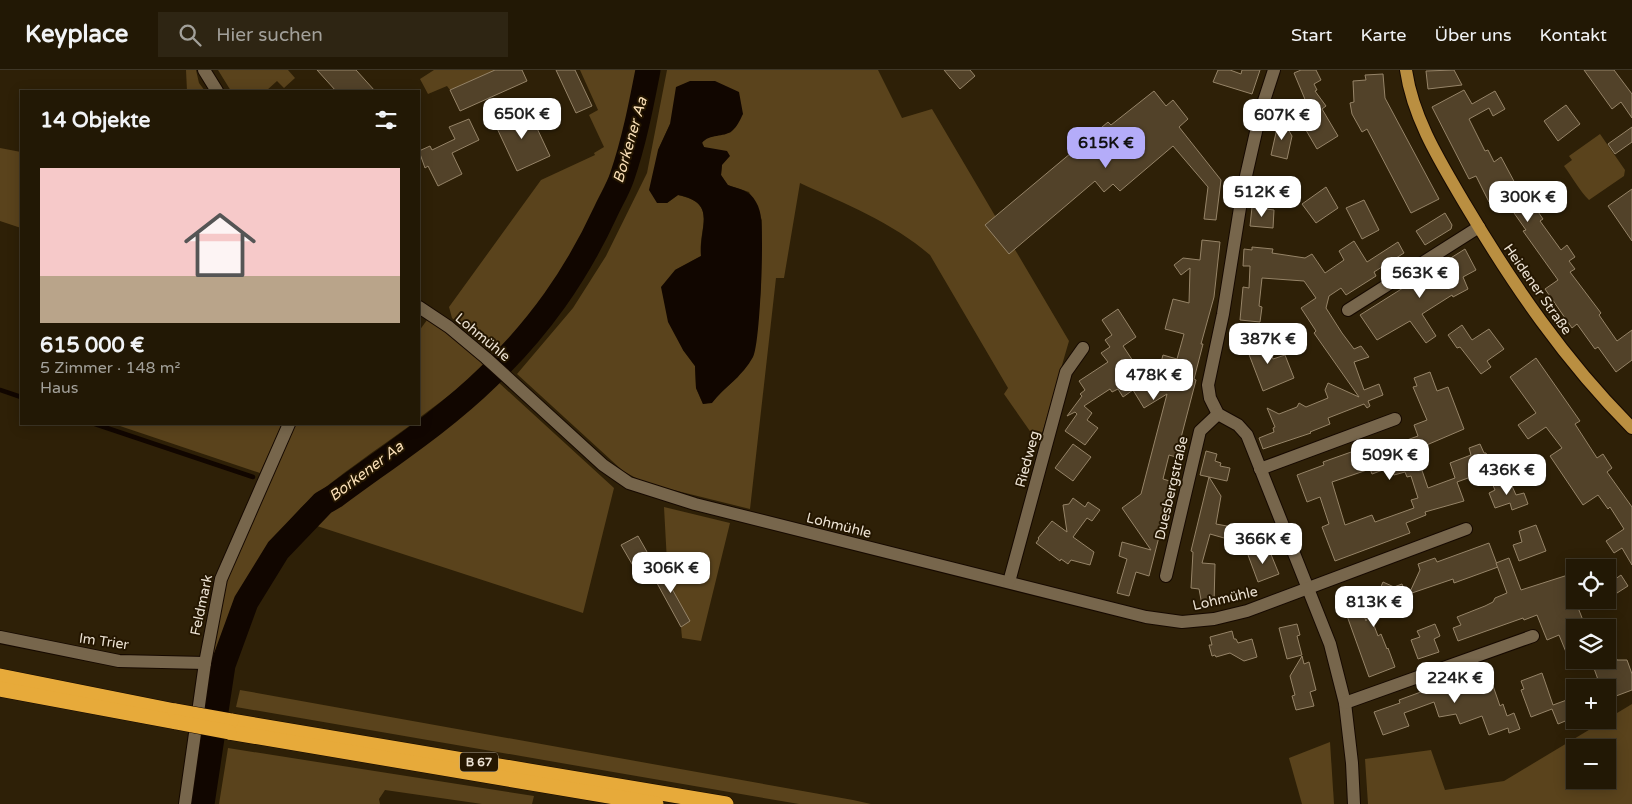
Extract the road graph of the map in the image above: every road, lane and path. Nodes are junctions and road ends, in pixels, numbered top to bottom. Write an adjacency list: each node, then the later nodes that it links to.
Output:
1 (204, 70): 4 (street)
2 (1274, 70): 9 (street)
3 (1406, 70): 5 (main road, Heidener Straße)
4 (216, 90)
5 (1479, 228): 7 (street); 12 (main road, Heidener Straße)
6 (420, 308): 16 (street, Lohmühle)
7 (1348, 310)
8 (1083, 348): 16 (street, Riedweg)
9 (1218, 414): 13 (street); 15 (street, Duesbergstraße)
10 (1395, 418): 13 (street)
11 (289, 425): 20 (street, Feldmark)
12 (1632, 428)
13 (1260, 469): 17 (street)
14 (1466, 528): 17 (street, Lohmühle)
15 (1166, 576)
16 (1009, 582): 17 (street, Lohmühle)
17 (1308, 588): 23 (street)
18 (1533, 636): 23 (street)
19 (0, 637): 20 (street, Im Trier)
20 (205, 663): 26 (street, Feldmark)
21 (0, 676): 24 (highway, B 67)
22 (0, 689): 24 (highway, B 67)
23 (1346, 702): 29 (street)
24 (175, 717): 25 (highway, B 67, bridge)
25 (230, 726): 27 (highway, B 67); 28 (highway, B 67)
26 (185, 804)
27 (656, 804)
28 (726, 804)
29 (1354, 804)

